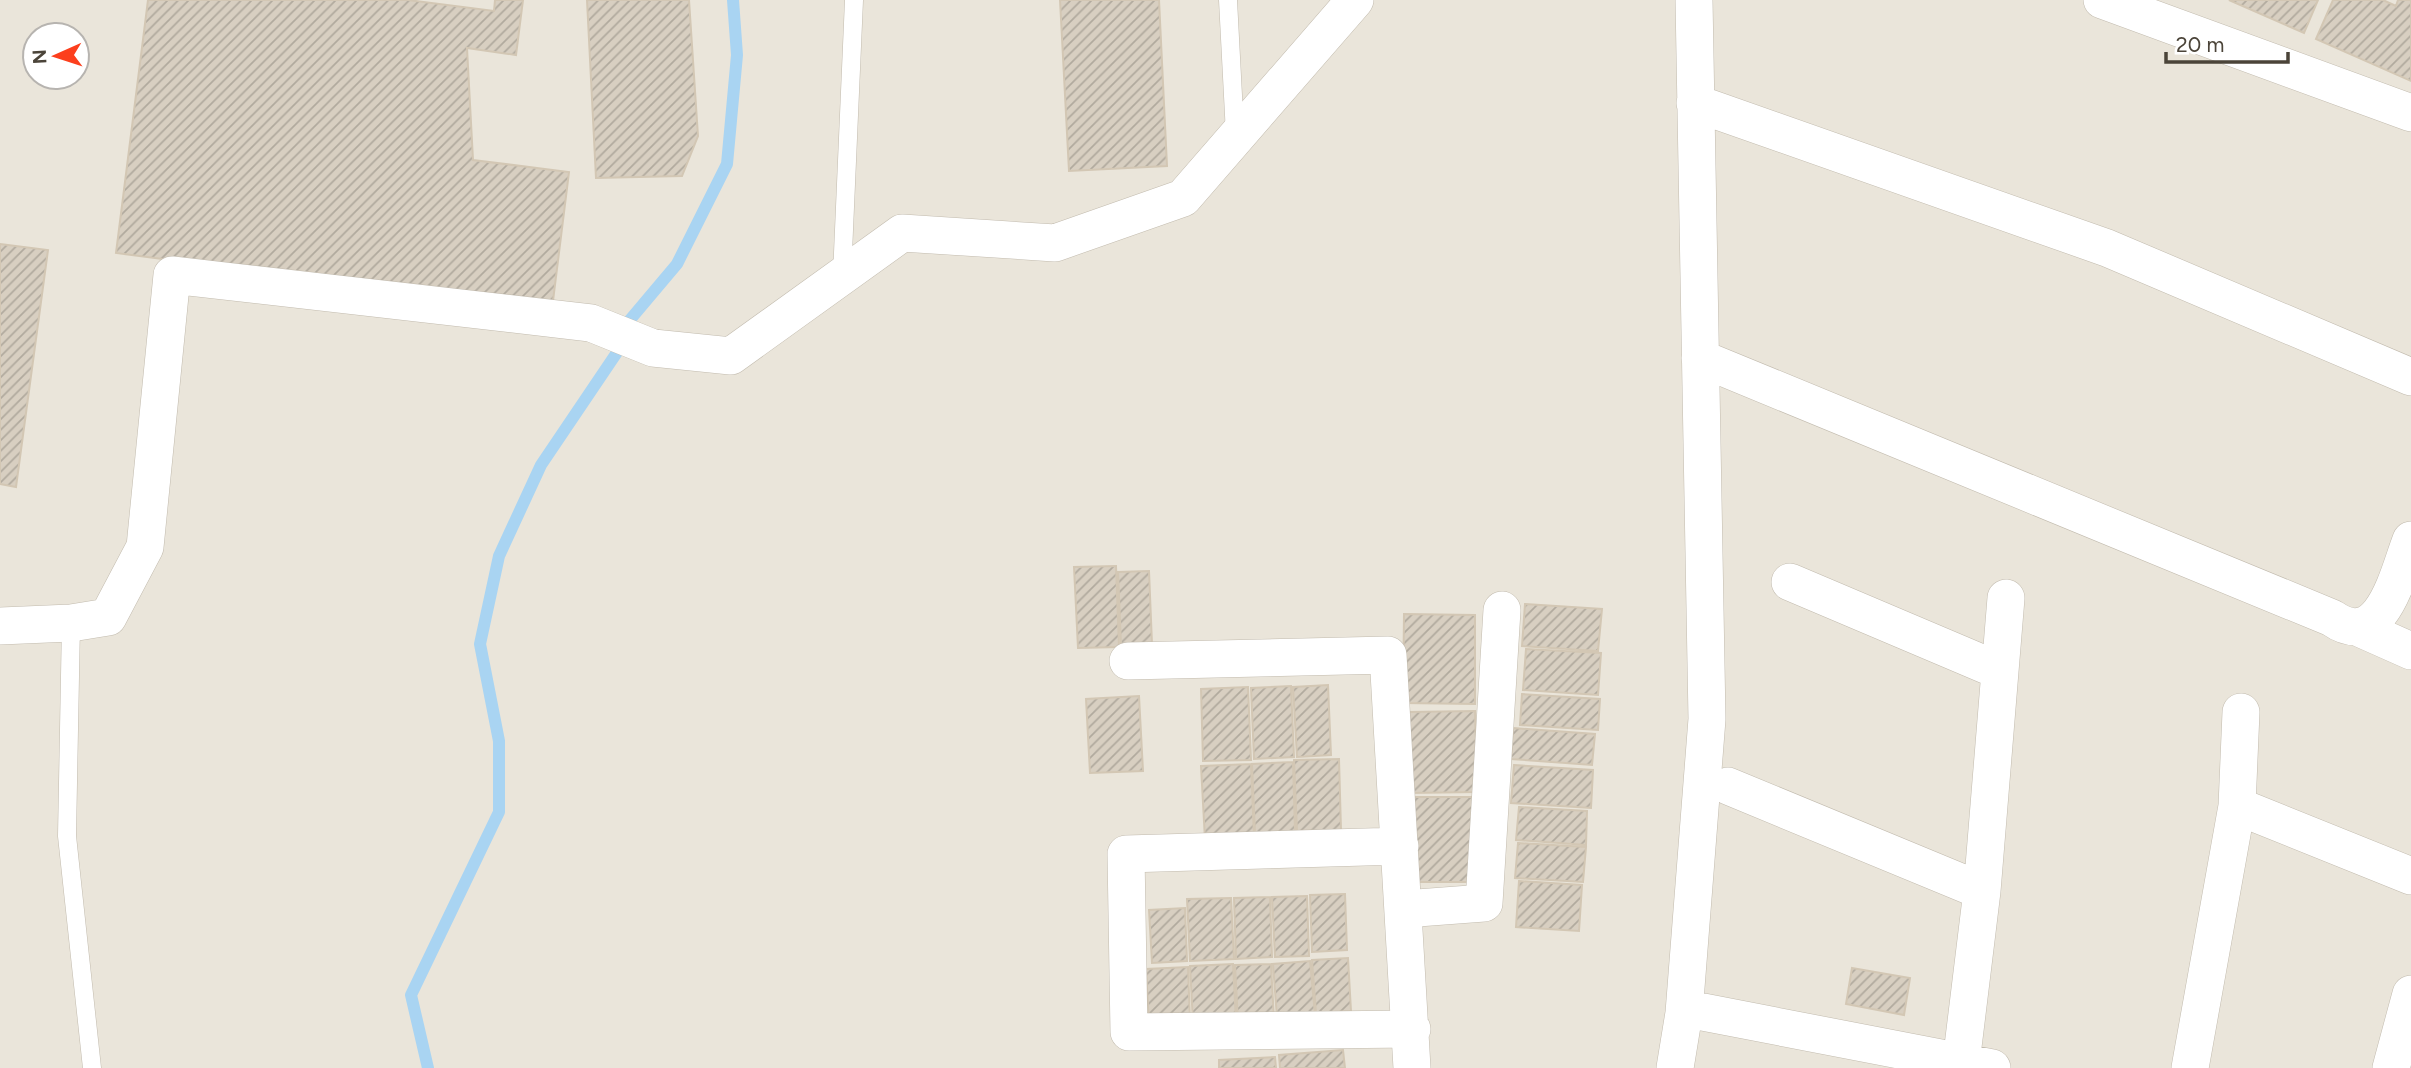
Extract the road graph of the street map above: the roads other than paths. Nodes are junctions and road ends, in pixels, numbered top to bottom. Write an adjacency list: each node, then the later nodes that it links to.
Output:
1 (854, 0): 9 (lane)
2 (1227, 0): 8 (lane)
3 (1355, 0): 8 (street)
4 (1694, 0): 6 (street)
5 (2102, 0): 7 (street)
6 (1695, 103): 10 (street); 11 (street)
7 (2411, 113)
8 (1235, 138): 9 (street)
9 (842, 279): 16 (street)
10 (1700, 358): 18 (street); 35 (street)
11 (2411, 377)
12 (2411, 540): 18 (street)
13 (1790, 582): 21 (street)
14 (2006, 598): 21 (street)
15 (1502, 610): 28 (street)
16 (71, 623): 17 (street); 33 (lane)
17 (0, 626)
18 (2357, 627): 19 (street)
19 (2411, 651)
20 (1128, 662): 25 (street)
21 (2000, 671): 27 (street)
22 (2241, 712): 24 (street)
23 (1728, 786): 27 (street)
24 (2237, 806): 26 (street); 36 (street)
25 (1400, 846): 28 (street); 31 (street)
26 (2411, 876)
27 (1982, 891): 32 (street)
28 (1404, 909): 31 (street)
29 (2411, 994): 37 (street)
30 (1703, 1012): 32 (street)
31 (1412, 1029): 34 (street)
32 (1976, 1065)
33 (92, 1068)
34 (1412, 1068)
35 (1675, 1068)
36 (2190, 1068)
37 (2392, 1068)

